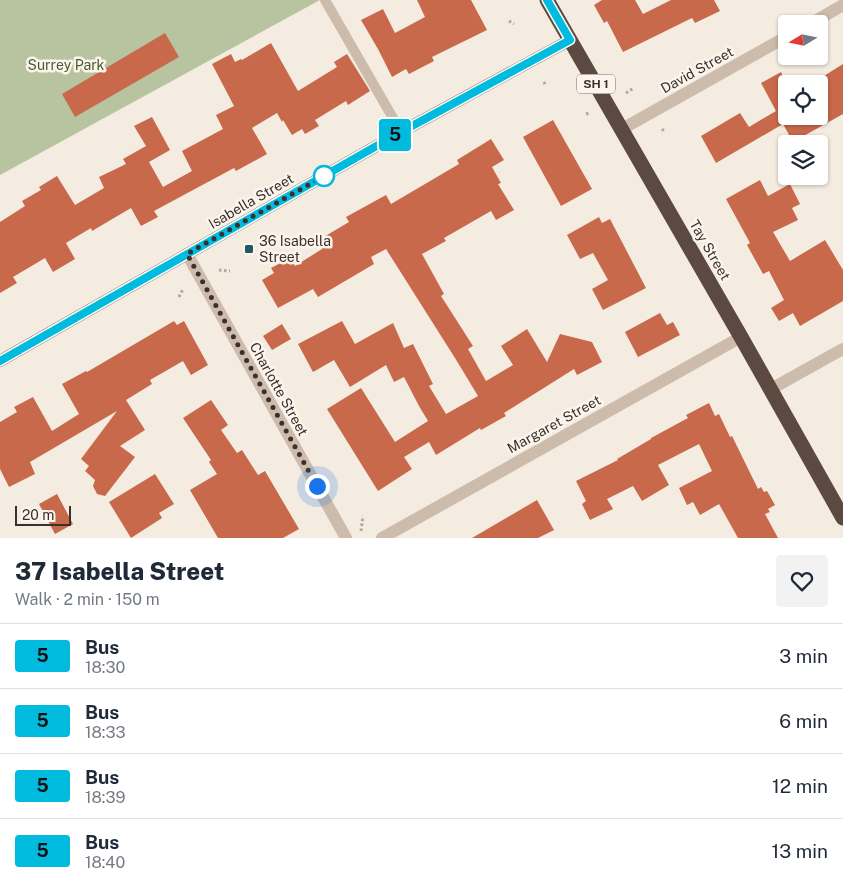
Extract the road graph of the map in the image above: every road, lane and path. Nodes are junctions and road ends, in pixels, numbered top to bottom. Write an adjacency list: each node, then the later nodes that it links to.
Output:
1 (326, 0): 12 (lane)
2 (547, 0): 7 (highway, Tay Street / SH 1)
3 (843, 6): 4 (street)
4 (826, 15)
5 (509, 21): 6 (path)
6 (514, 24)
7 (570, 40): 11 (highway, Tay Street / SH 1); 12 (street, Isabella Street)
8 (778, 41): 11 (street, David Street)
9 (634, 88): 10 (path)
10 (626, 92)
11 (622, 129): 18 (highway, Tay Street / SH 1)
12 (401, 132): 13 (street, Isabella Street)
13 (187, 254): 20 (street, Isabella Street); 25 (street, Charlotte Street)
14 (219, 270): 15 (path)
15 (230, 270)
16 (183, 289): 17 (path)
17 (179, 297)
18 (741, 337): 21 (highway, Tay Street / SH 1); 26 (street, Margaret Street)
19 (843, 349): 21 (street)
20 (0, 361)
21 (771, 390): 23 (highway, Tay Street / SH 1)
22 (363, 516): 24 (path)
23 (843, 518)
24 (361, 531)
25 (346, 538)
26 (382, 538)

